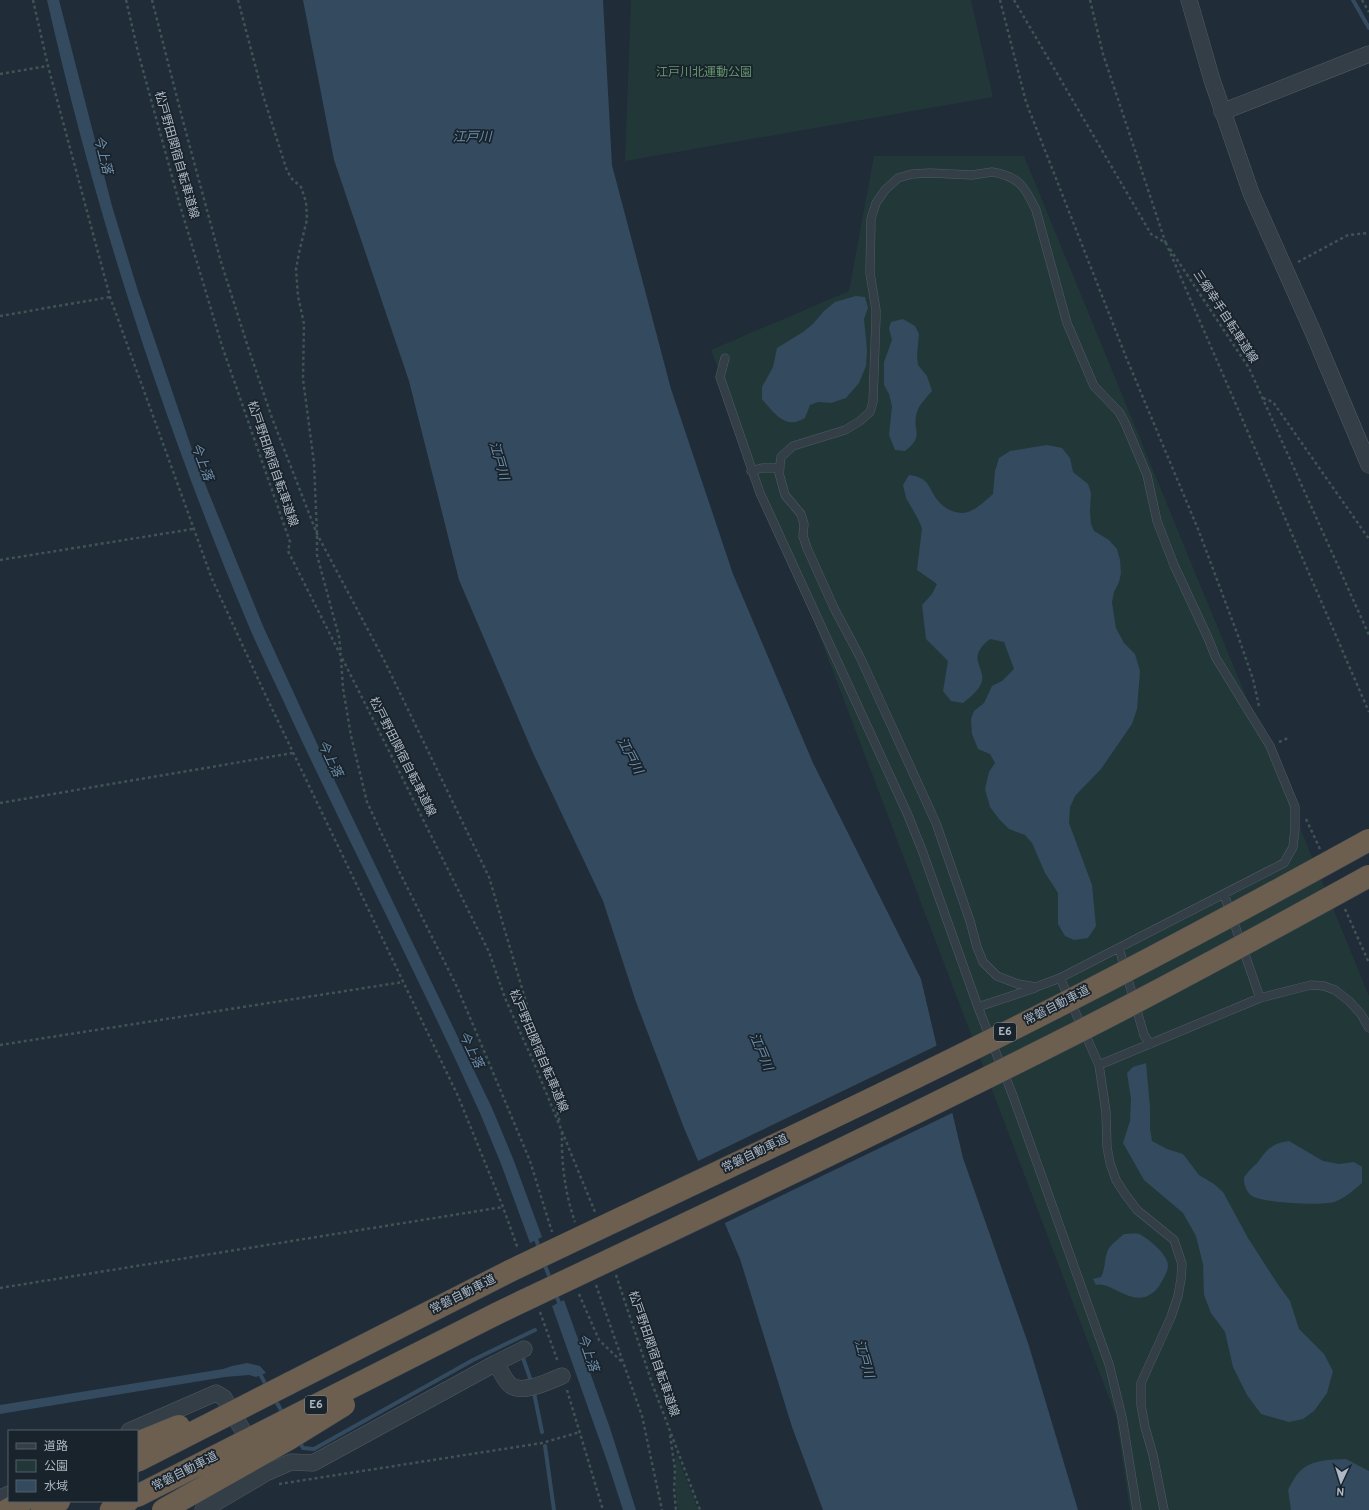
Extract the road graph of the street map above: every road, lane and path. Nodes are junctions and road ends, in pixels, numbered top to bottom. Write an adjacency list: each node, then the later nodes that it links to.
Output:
1 (33, 0): 12 (path)
2 (126, 0): 30 (path, 松戸野田関宿自転車道線)
3 (152, 0): 26 (path)
4 (238, 0): 26 (path)
5 (1000, 0): 31 (path)
6 (1014, 0): 16 (path)
7 (1090, 0): 16 (path, 三郷幸手自転車道線)
8 (1189, 0): 14 (street)
9 (1362, 0): 10 (path)
10 (1369, 12)
11 (1369, 54): 14 (street)
12 (48, 66): 13 (path); 18 (path)
13 (0, 74)
14 (1222, 112): 17 (street)
15 (1369, 233): 17 (path)
16 (1166, 244): 21 (path, 三郷幸手自転車道線); 32 (path)
17 (1285, 268): 22 (street)
18 (110, 297): 19 (path); 25 (path)
19 (0, 316)
20 (725, 358): 24 (lane)
21 (1263, 398): 27 (path); 29 (path, 三郷幸手自転車道線)
22 (1369, 465)
23 (780, 468): 24 (lane); 39 (lane); 43 (lane)
24 (751, 471): 45 (lane)
25 (193, 529): 28 (path); 35 (path)
26 (317, 534): 30 (path); 50 (path)
27 (1369, 539)
28 (0, 560)
29 (1369, 635)
30 (341, 657): 50 (path, 松戸野田関宿自転車道線); 53 (path)
31 (1260, 709)
32 (1369, 712)
33 (1288, 738): 34 (path)
34 (1276, 743)
35 (293, 753): 36 (path); 42 (path)
36 (0, 803)
37 (1369, 840): 63 (highway, 常磐自動車道 / E6, bridge)
38 (1369, 876): 59 (highway, 常磐自動車道 / E6, bridge)
39 (1224, 894): 40 (lane); 44 (lane)
40 (1119, 948): 41 (lane); 47 (lane)
41 (1060, 978): 43 (lane); 49 (lane)
42 (403, 982): 48 (path); 51 (path)
43 (1036, 987): 45 (lane)
44 (1260, 998): 46 (lane); 47 (lane)
45 (978, 1007): 84 (lane)
46 (1369, 1028)
47 (1150, 1044): 49 (lane)
48 (0, 1045)
49 (1099, 1065): 85 (lane)
50 (562, 1131): 52 (path, 松戸野田関宿自転車道線)
51 (503, 1207): 54 (path); 56 (path)
52 (596, 1214)
53 (552, 1233)
54 (518, 1251)
55 (616, 1274): 64 (path, 松戸野田関宿自転車道線)
56 (0, 1288)
57 (577, 1290): 81 (path)
58 (539, 1309): 62 (path)
59 (496, 1314): 71 (highway, 常磐自動車道 / E6, bridge); 78 (highway, bridge)
60 (524, 1349): 61 (street)
61 (496, 1363): 62 (street); 69 (street)
62 (562, 1376): 66 (path)
63 (288, 1384): 67 (highway, bridge); 68 (highway, 常磐自動車道 / E6, bridge)
64 (670, 1429): 82 (path); 83 (path, 松戸野田関宿自転車道線)
65 (131, 1430): 69 (street)
66 (580, 1432): 70 (path); 80 (path)
67 (138, 1443)
68 (138, 1460)
69 (266, 1472): 79 (street)
70 (278, 1484)
71 (138, 1495)
72 (22, 1502): 75 (highway)
73 (57, 1502): 76 (highway)
74 (126, 1502): 77 (highway)
75 (7, 1510)
76 (42, 1510)
77 (111, 1510)
78 (163, 1510)
79 (203, 1510)
80 (603, 1510)
81 (662, 1510)
82 (676, 1510)
83 (700, 1510)
84 (1137, 1510)
85 (1164, 1510)

